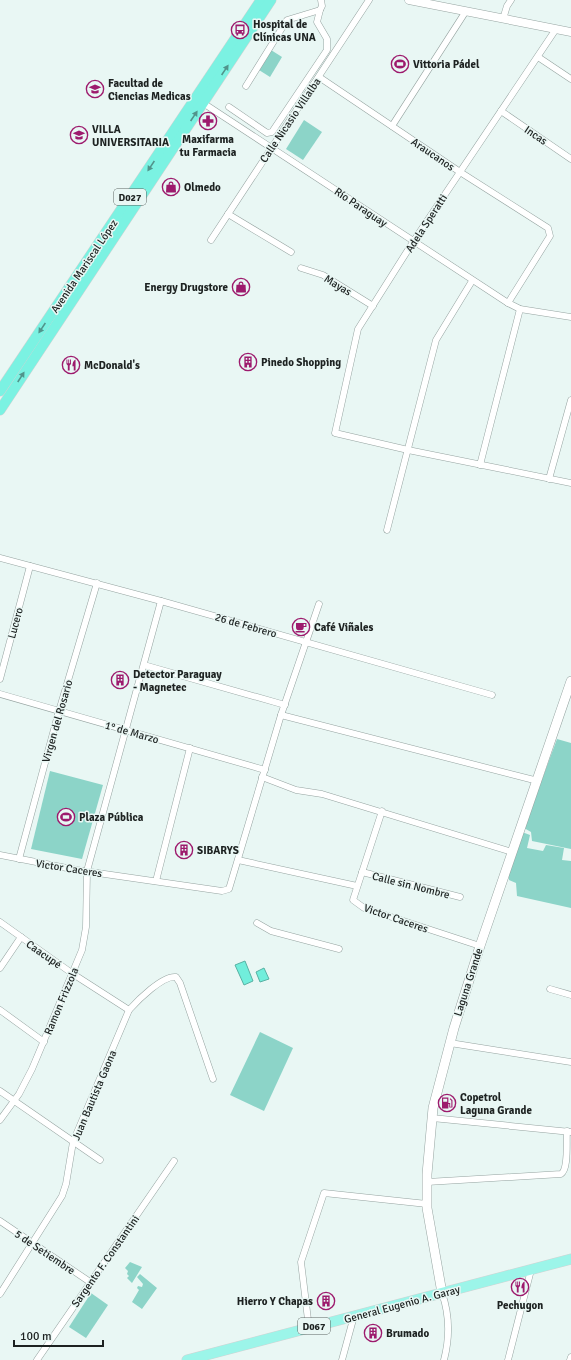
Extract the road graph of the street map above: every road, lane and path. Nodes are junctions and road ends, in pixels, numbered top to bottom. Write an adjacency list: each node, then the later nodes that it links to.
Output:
1 (261, 0): 35 (highway, Avenida Mariscal López / D027, one-way to 35)
2 (271, 0): 16 (highway, D027, one-way to 2)
3 (321, 0): 7 (street)
4 (369, 0): 13 (street, Calle Nicasio Villalba)
5 (409, 0): 8 (street)
6 (511, 0): 9 (street)
7 (320, 10): 15 (street); 17 (street)
8 (466, 11): 9 (street); 19 (street)
9 (503, 19): 10 (street)
10 (556, 29): 11 (street); 12 (street, Adela Speratti)
11 (571, 32)
12 (538, 57): 14 (street); 18 (street, Adela Speratti)
13 (320, 77): 19 (street, Araucanos); 20 (street, Calle Nicasio Villalba)
14 (571, 79)
15 (246, 86)
16 (203, 103): 20 (street, Río Paraguay); 34 (highway, D027, one-way to 16)
17 (229, 107)
18 (501, 111): 21 (street, Incas); 22 (street, Adela Speratti)
19 (392, 126): 22 (street, Araucanos)
20 (271, 148): 23 (street, Calle Nicasio Villalba); 25 (street, Río Paraguay)
21 (571, 159)
22 (460, 172): 25 (street, Adela Speratti); 30 (street, Araucanos)
23 (228, 214): 24 (street, Calle Nicasio Villalba); 26 (street)
24 (211, 240)
25 (413, 242): 28 (street, Río Paraguay); 31 (street, Adela Speratti)
26 (291, 252)
27 (300, 268): 31 (street, Mayas)
28 (472, 281): 30 (street, Río Paraguay); 38 (street)
29 (74, 302): 34 (highway)
30 (508, 303): 32 (street, Río Paraguay)
31 (373, 306): 38 (street, Adela Speratti)
32 (520, 309): 33 (street, Río Paraguay); 39 (street)
33 (571, 317)
34 (54, 326): 37 (highway, D027, one-way to 34)
35 (0, 392)
36 (571, 400): 40 (street)
37 (0, 410)
38 (408, 450): 39 (street); 42 (street)
39 (480, 465): 40 (street)
40 (549, 479): 41 (street)
41 (571, 484)
42 (387, 530)
43 (0, 558): 44 (street, 26 de Febrero)
44 (30, 566): 45 (street, 26 de Febrero); 50 (street, Lucero)
45 (96, 583): 46 (street, 26 de Febrero); 55 (street, Virgen del Rosario)
46 (161, 600): 48 (street, 26 de Febrero); 49 (street, Ramon Frizzola)
47 (320, 604): 48 (street)
48 (305, 642): 53 (street, 26 de Febrero); 54 (street)
49 (144, 665): 54 (street); 57 (street, Ramon Frizzola)
50 (0, 679)
51 (571, 681): 61 (main road, Laguna Grande)
52 (0, 694): 55 (street, 1° de Marzo)
53 (492, 695)
54 (284, 705): 56 (street)
55 (59, 711): 57 (street, 1° de Marzo); 65 (street, Virgen del Rosario)
56 (281, 715): 59 (street); 61 (street)
57 (126, 730): 58 (street, 1° de Marzo); 67 (street, Ramon Frizzola)
58 (190, 748): 59 (street, 1° de Marzo); 69 (street)
59 (265, 770): 60 (street)
60 (262, 777): 62 (street); 66 (street)
61 (538, 781): 63 (main road, Laguna Grande)
62 (382, 811): 63 (street); 68 (street)
63 (512, 852): 75 (main road, Laguna Grande)
64 (0, 855): 65 (street, Victor Caceres)
65 (20, 859): 67 (street, Victor Caceres)
66 (238, 860): 69 (street, Victor Caceres); 70 (street)
67 (88, 871): 69 (street, Victor Caceres); 78 (street, Ramon Frizzola)
68 (362, 872): 70 (street); 71 (street, Calle sin Nombre)
69 (156, 881)
70 (357, 886): 75 (street, Victor Caceres)
71 (460, 897)
72 (0, 922): 74 (street, Caacupé)
73 (257, 923): 76 (street)
74 (21, 938): 77 (street); 78 (street, Caacupé)
75 (480, 946): 84 (main road, Laguna Grande)
76 (339, 949)
77 (0, 968)
78 (73, 974): 82 (street, Caacupé); 83 (street, Ramon Frizzola)
79 (550, 989): 80 (street)
80 (571, 995)
81 (0, 1010): 83 (street)
82 (129, 1010): 86 (street, Juan Bautista Gaona); 92 (street, Juan Bautista Gaona)
83 (44, 1042): 88 (street, Ramon Frizzola)
84 (450, 1043): 85 (street); 89 (main road, Laguna Grande)
85 (571, 1062)
86 (213, 1079)
87 (0, 1091): 88 (street)
88 (14, 1101): 90 (street, Ramon Frizzola); 92 (street)
89 (432, 1118): 91 (street); 95 (main road, Laguna Grande)
90 (0, 1120)
91 (569, 1131): 95 (street)
92 (73, 1142): 93 (street); 98 (street, Juan Bautista Gaona)
93 (100, 1160)
94 (174, 1161): 101 (street, Sargento F. Constantini)
95 (427, 1182): 96 (main road, Laguna Grande)
96 (427, 1204): 102 (main road, Laguna Grande); 105 (street)
97 (0, 1221): 98 (street, 5 de Setiembre)
98 (32, 1243): 101 (street, 5 de Setiembre); 103 (street, Juan Bautista Gaona)
99 (571, 1259): 100 (main road, General Eugenio A. Garay / D067)
100 (532, 1270): 102 (main road, General Eugenio A. Garay / D067); 111 (street)
101 (90, 1282): 107 (street, Sargento F. Constantini)
102 (442, 1293): 104 (main road, General Eugenio A. Garay / D067); 110 (street)
103 (0, 1294)
104 (354, 1316): 105 (main road, General Eugenio A. Garay / D067); 109 (street)
105 (310, 1328): 106 (main road, General Eugenio A. Garay / D067)
106 (216, 1356): 108 (main road, General Eugenio A. Garay / D067)
107 (37, 1360)
108 (187, 1360)
109 (342, 1360)
110 (444, 1360)
111 (508, 1360)

